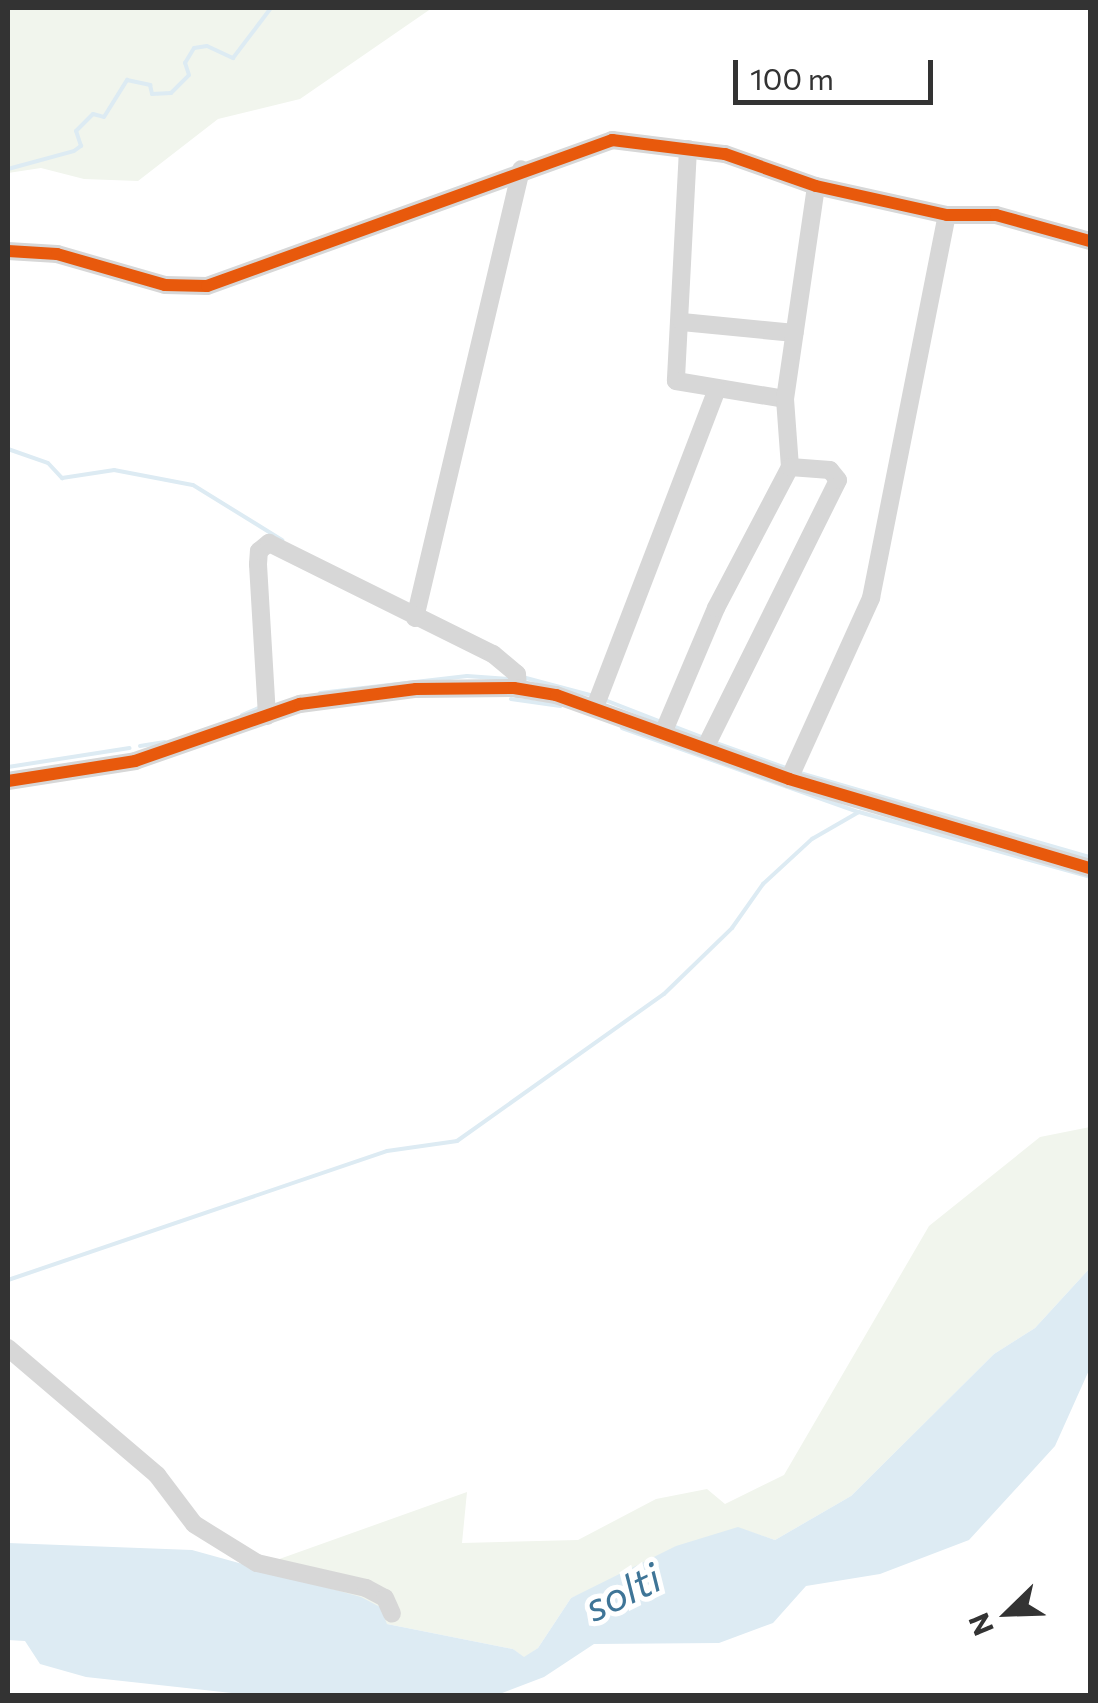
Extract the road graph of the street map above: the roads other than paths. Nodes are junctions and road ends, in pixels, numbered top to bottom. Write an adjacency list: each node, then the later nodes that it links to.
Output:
1 (688, 149): 2 (street); 3 (street); 7 (street)
2 (521, 169): 6 (street); 12 (street)
3 (816, 186): 4 (street); 8 (street)
4 (947, 215): 5 (street); 18 (street)
5 (1090, 240)
6 (8, 251)
7 (682, 322): 8 (street); 9 (street)
8 (794, 334): 10 (street)
9 (717, 390): 10 (street); 14 (street)
10 (785, 400): 11 (street)
11 (790, 466): 16 (street); 17 (street)
12 (415, 618): 13 (street); 15 (street)
13 (518, 689): 14 (street); 15 (street)
14 (594, 707): 16 (street)
15 (267, 716): 19 (street)
16 (662, 732): 17 (street)
17 (705, 748): 18 (street)
18 (789, 779): 20 (street)
19 (8, 781)
20 (1090, 868)
21 (8, 1348): 22 (street)
22 (392, 1614)

